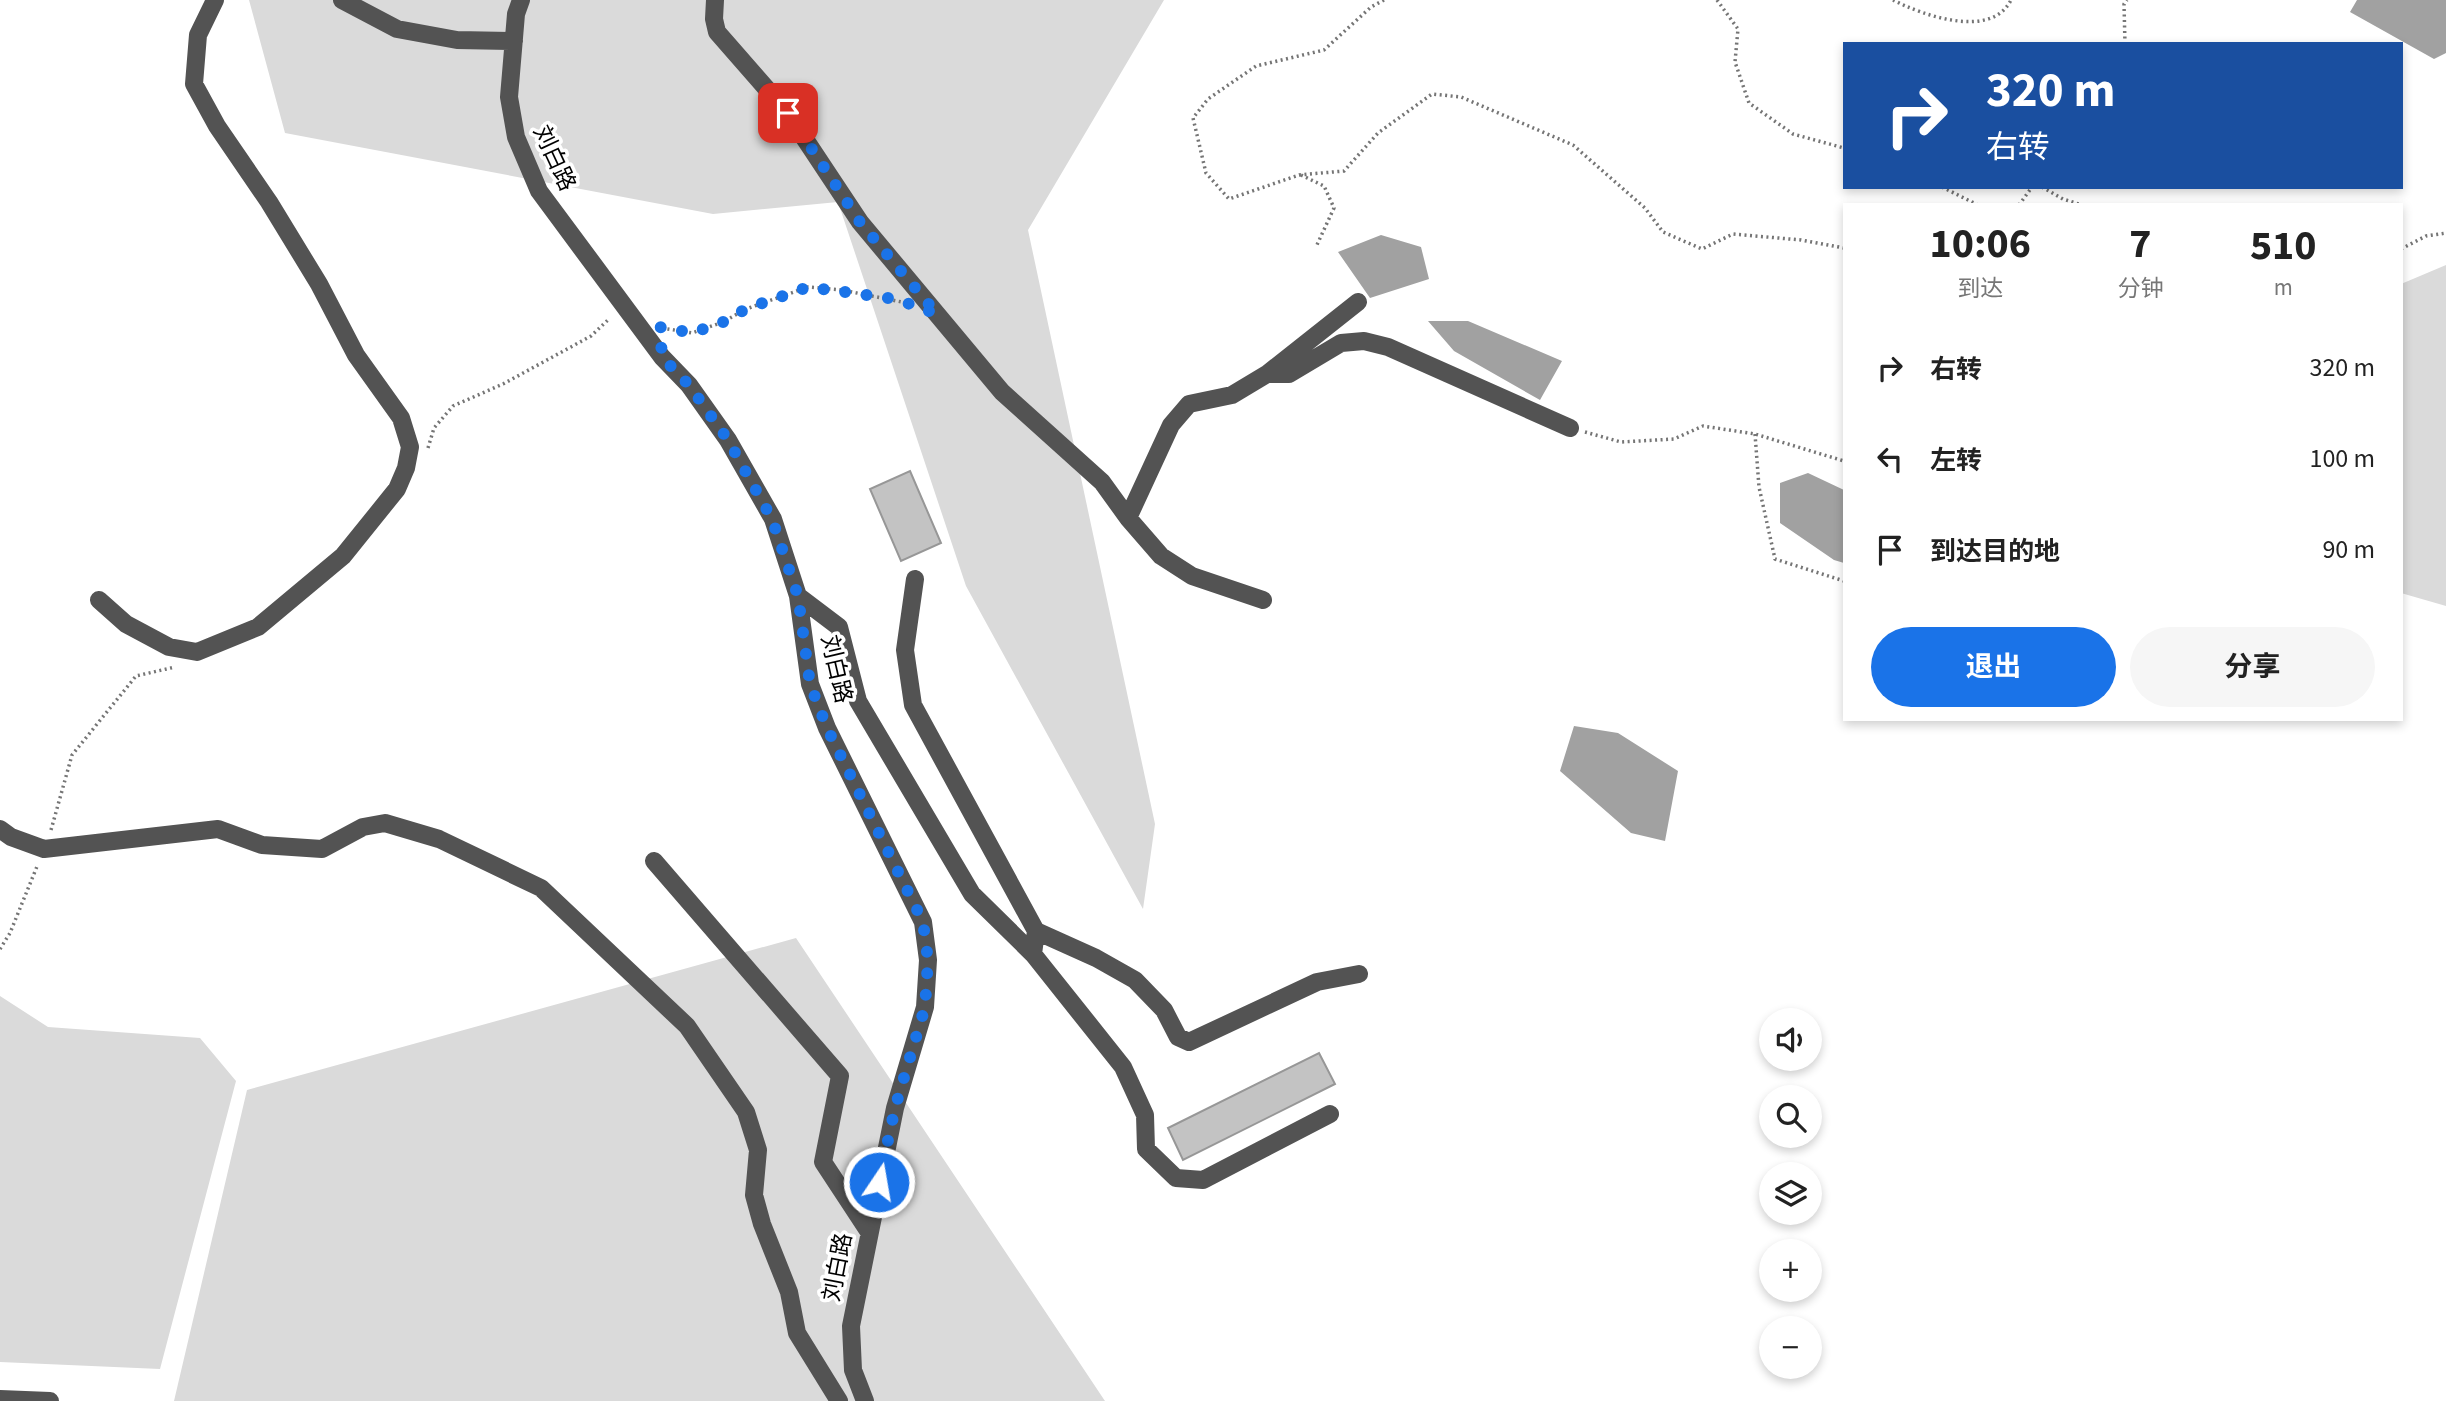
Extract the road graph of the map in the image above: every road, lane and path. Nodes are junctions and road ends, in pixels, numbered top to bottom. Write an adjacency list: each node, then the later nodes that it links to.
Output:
1 (215, 0): 35 (street)
2 (342, 0): 10 (street)
3 (521, 0): 10 (street, 刘白路)
4 (715, 0): 31 (street)
5 (1384, 0): 13 (path)
6 (1717, 0): 12 (path)
7 (1893, 0): 8 (path)
8 (2011, 0)
9 (2127, 0): 11 (path)
10 (514, 41): 24 (street, 刘白路)
11 (2124, 42)
12 (1843, 148)
13 (1299, 174): 19 (path); 21 (path)
14 (1946, 189): 16 (path)
15 (2046, 189): 17 (path)
16 (1974, 203)
17 (2076, 203)
18 (2446, 233): 20 (path)
19 (1316, 247)
20 (2403, 247)
21 (1843, 248)
22 (1358, 302): 26 (street)
23 (906, 303): 25 (path)
24 (624, 305): 25 (street, 刘白路); 27 (path)
25 (662, 357): 34 (street, 刘白路)
26 (1267, 374): 28 (street); 31 (street)
27 (434, 428)
28 (1570, 428): 29 (path)
29 (1755, 434): 30 (path); 33 (path)
30 (1843, 461)
31 (1128, 518): 36 (street)
32 (915, 579): 41 (street)
33 (1843, 581)
34 (798, 596): 43 (street); 46 (street, 刘白路)
35 (99, 600)
36 (1263, 600)
37 (136, 676): 39 (path)
38 (0, 829): 39 (street)
39 (44, 849): 42 (path); 49 (street)
40 (654, 861): 46 (street)
41 (1036, 931): 43 (street); 44 (street)
42 (0, 948)
43 (1033, 954): 45 (street)
44 (1359, 974)
45 (1330, 1114)
46 (869, 1232): 50 (street, 刘白路)
47 (0, 1399): 48 (street)
48 (50, 1401)
49 (839, 1401)
50 (864, 1401)

